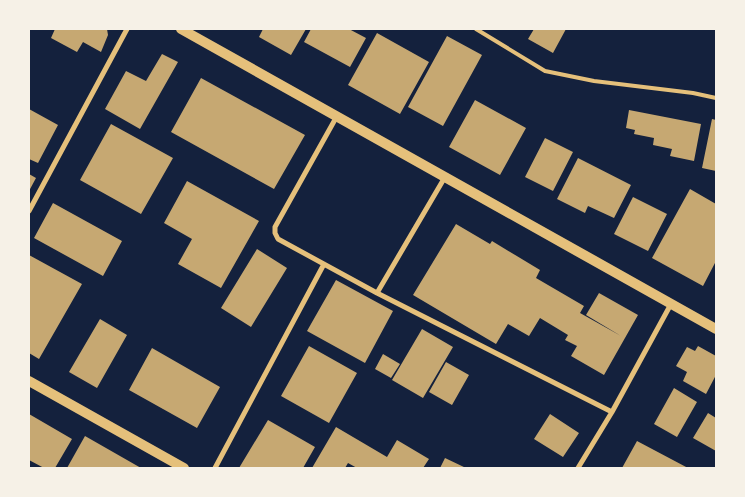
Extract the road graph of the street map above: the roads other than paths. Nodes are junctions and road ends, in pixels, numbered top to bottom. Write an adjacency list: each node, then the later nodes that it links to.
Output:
1 (127, 29): 7 (street)
2 (181, 29): 5 (main road)
3 (476, 29): 4 (lane)
4 (716, 98)
5 (337, 116): 6 (main road); 8 (street)
6 (445, 177): 9 (street); 10 (main road)
7 (29, 210)
8 (324, 264): 9 (street); 15 (street)
9 (377, 293): 13 (street)
10 (671, 304): 11 (main road); 13 (street)
11 (716, 329)
12 (29, 381): 14 (main road)
13 (612, 412): 16 (street)
14 (184, 468)
15 (215, 468)
16 (578, 468)

